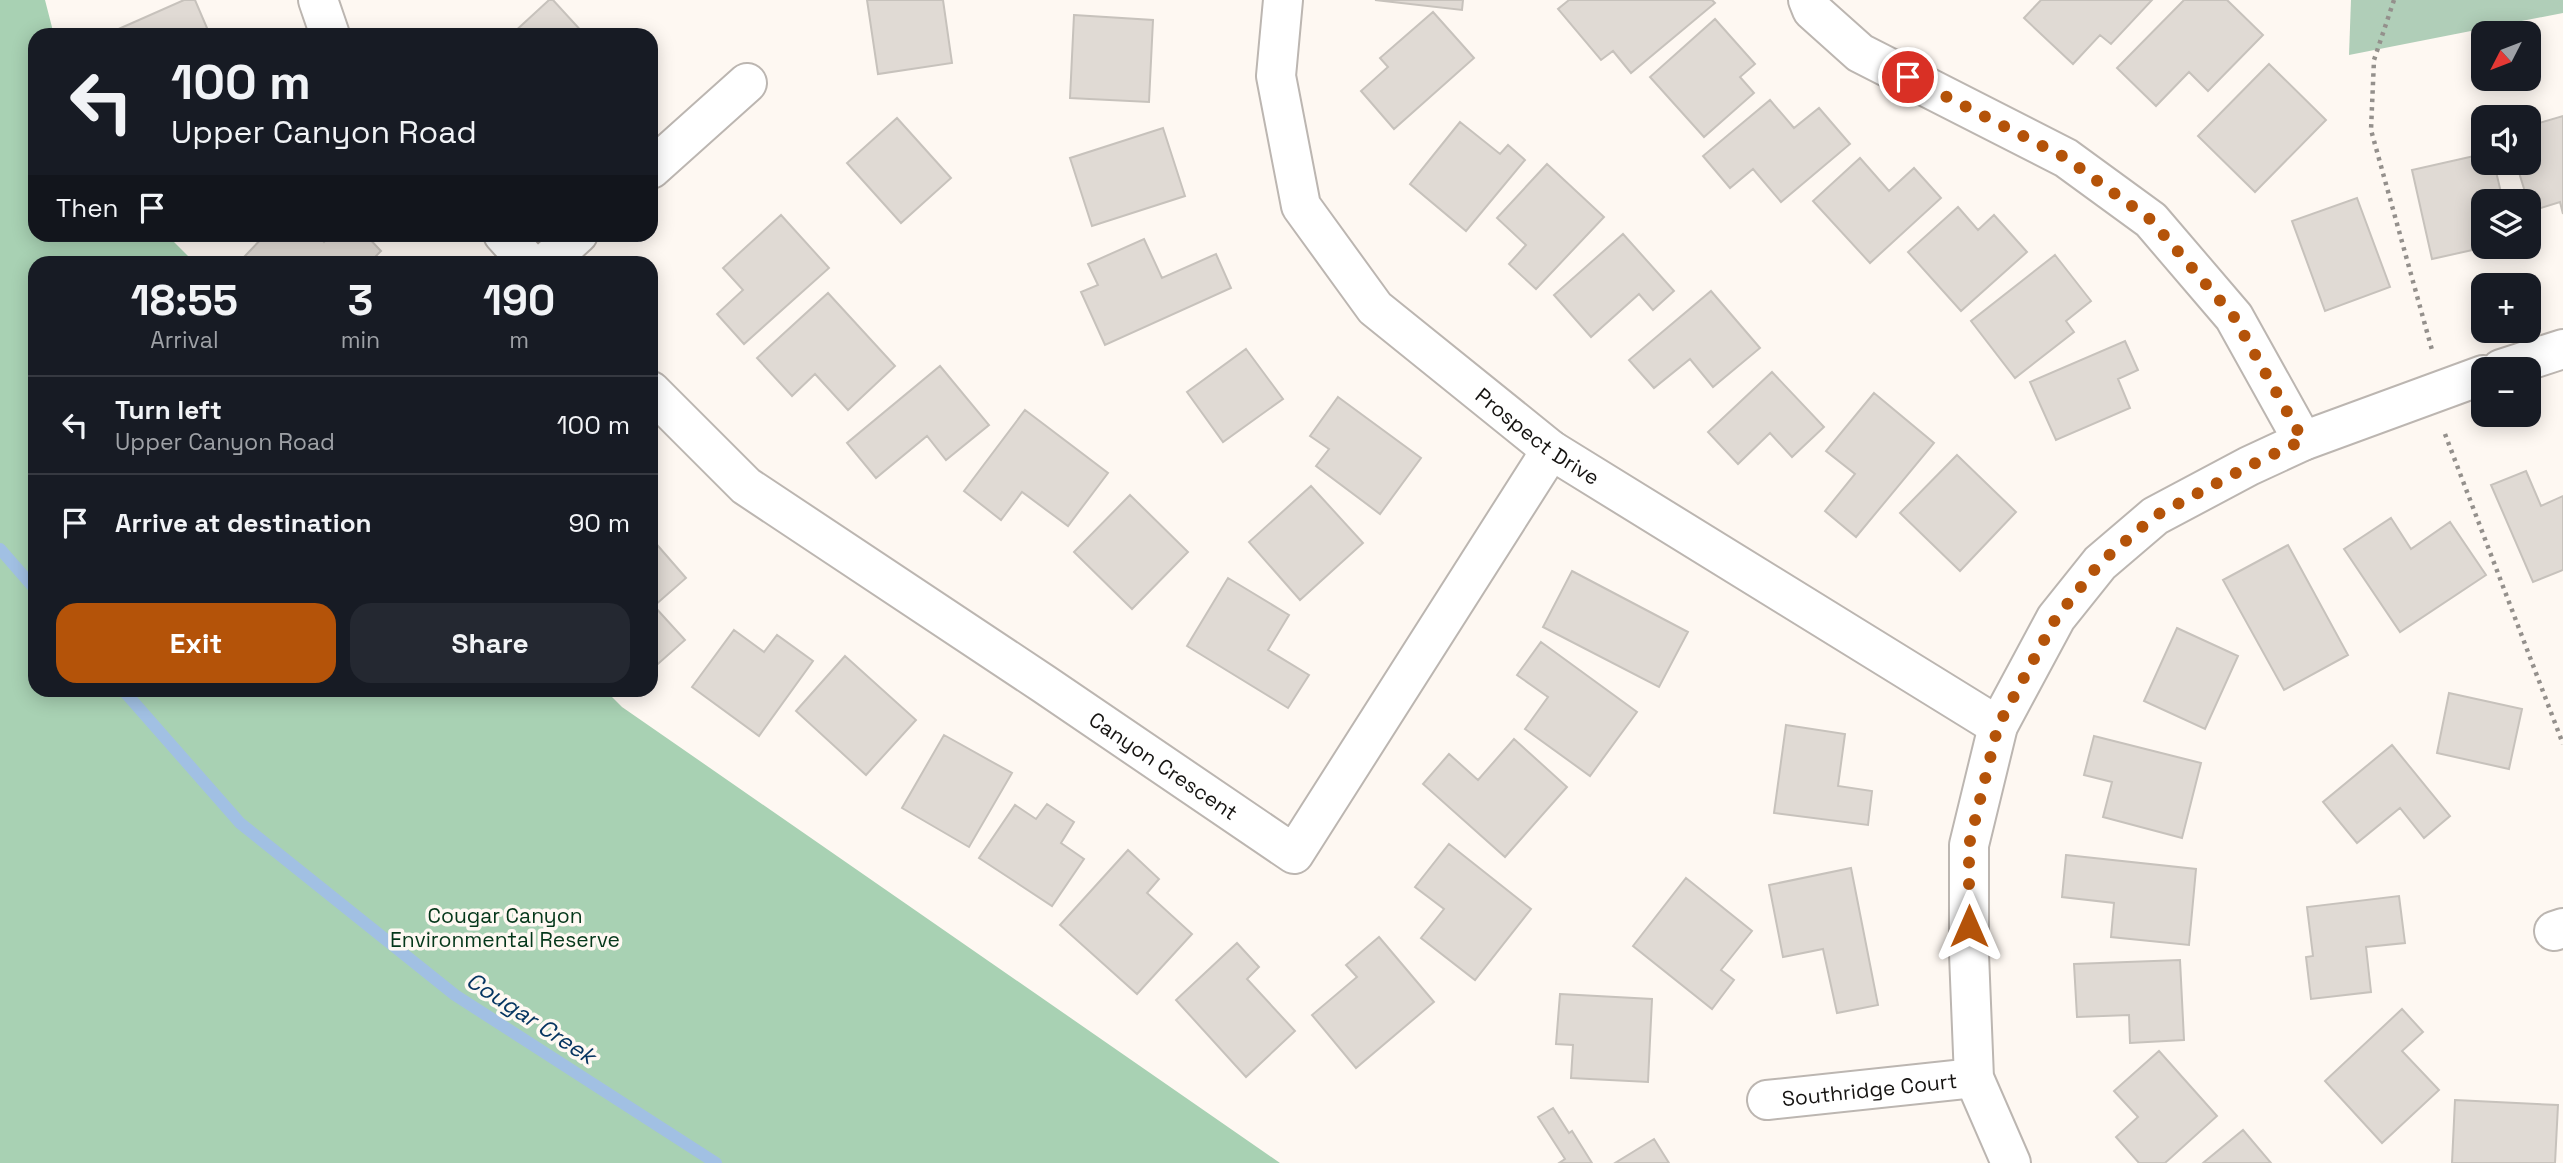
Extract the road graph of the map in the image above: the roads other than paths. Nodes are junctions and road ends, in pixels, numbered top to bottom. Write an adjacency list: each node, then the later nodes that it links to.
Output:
1 (318, 0): 4 (street)
2 (1283, 0): 16 (street, Prospect Drive)
3 (1808, 0): 15 (street)
4 (328, 28)
5 (747, 83): 6 (street)
6 (658, 163)
7 (510, 242): 9 (street)
8 (569, 242): 10 (street)
9 (523, 256)
10 (554, 256)
11 (2563, 349): 12 (street)
12 (2538, 357)
13 (2471, 379): 15 (street)
14 (658, 398): 16 (street, Canyon Crescent)
15 (2303, 440): 17 (street)
16 (1551, 450): 17 (street, Prospect Drive)
17 (1998, 726): 18 (street)
18 (1974, 1078): 19 (street, Southridge Court); 20 (street)
19 (1767, 1100)
20 (2011, 1163)

